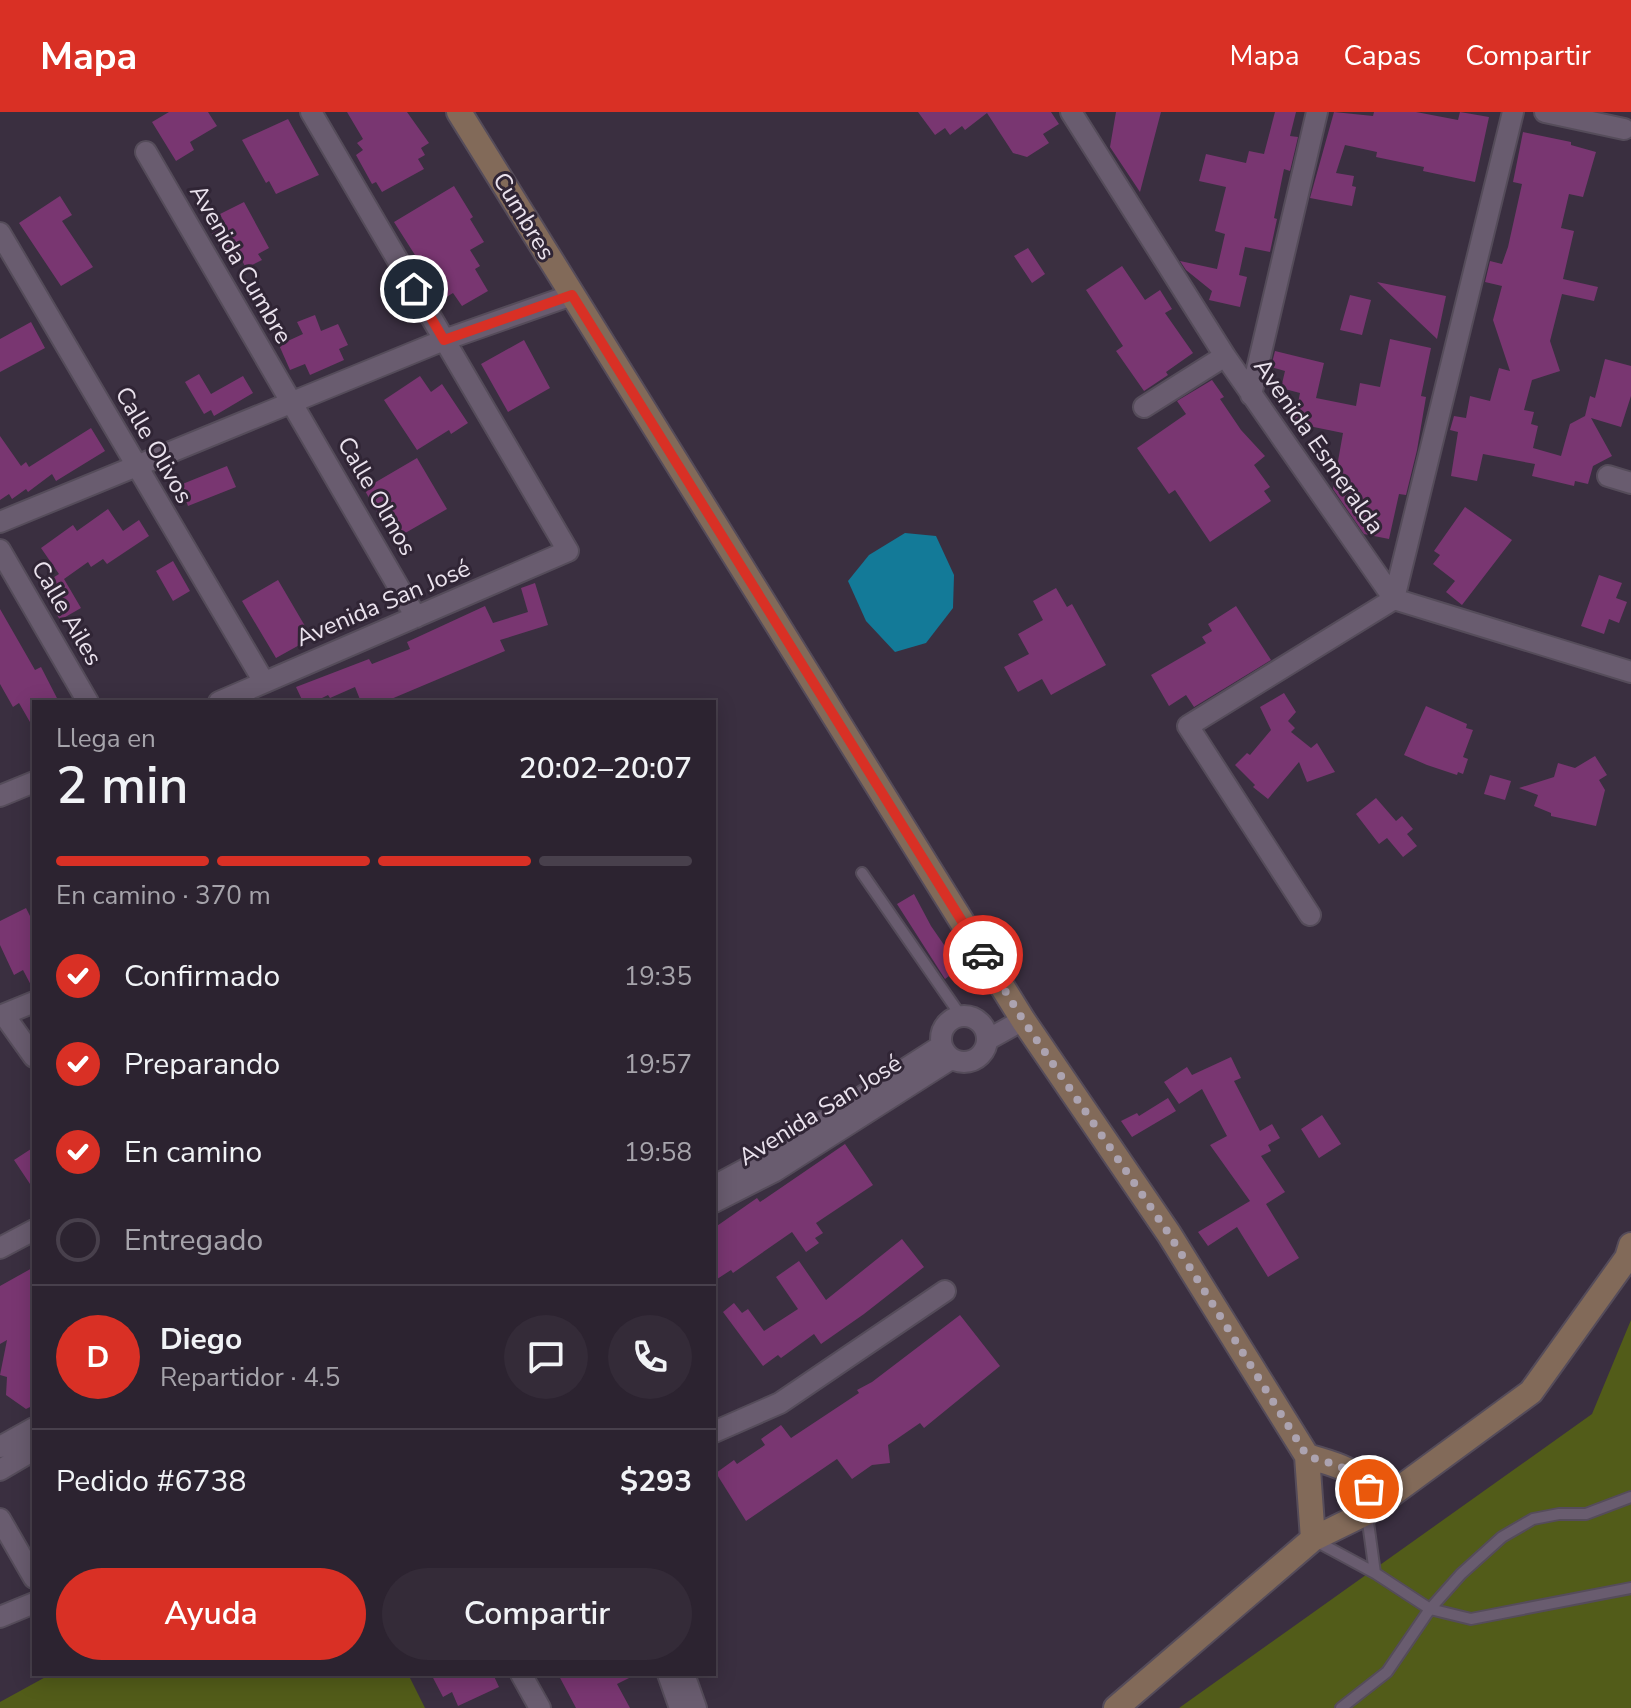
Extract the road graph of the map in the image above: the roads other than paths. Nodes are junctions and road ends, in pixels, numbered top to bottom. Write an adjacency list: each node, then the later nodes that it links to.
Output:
1 (311, 112): 11 (street)
2 (459, 112): 10 (street, Cumbres)
3 (1071, 112): 12 (street, Avenida Esmeralda)
4 (1317, 112): 13 (street)
5 (1513, 112): 21 (street)
6 (1545, 112): 7 (street)
7 (1624, 129)
8 (146, 152): 14 (street, Avenida Cumbre)
9 (0, 233): 16 (street, Calle Olivos)
10 (572, 295): 11 (street); 32 (street, Cumbres)
11 (444, 340): 14 (street); 22 (street, Avenida San José)
12 (1225, 356): 13 (street, Avenida Esmeralda); 15 (street)
13 (1251, 395): 21 (street, Avenida Esmeralda)
14 (292, 402): 16 (street); 22 (street, Calle Olmos)
15 (1144, 407)
16 (136, 465): 19 (street); 24 (street, Calle Olivos)
17 (1608, 476): 18 (street)
18 (1631, 483)
19 (0, 522)
20 (0, 550): 25 (street, Calle Ailes)
21 (1394, 599): 23 (street); 30 (street)
22 (416, 617): 24 (street, Avenida San José)
23 (1631, 672)
24 (264, 682): 26 (street, Avenida San José)
25 (87, 700)
26 (224, 700)
27 (32, 783): 28 (street)
28 (0, 796)
29 (862, 873): 33 (lane)
30 (1310, 915)
31 (19, 1013): 35 (street)
32 (1019, 1014): 34 (street); 48 (street, Cumbres)
33 (961, 1016): 34 (street); 36 (street)
34 (984, 1033): 36 (street)
35 (32, 1051)
36 (946, 1053): 37 (street, Avenida San José)
37 (833, 1124): 38 (street, Avenida San José); 39 (street, Avenida San José)
38 (716, 1185)
39 (716, 1201)
40 (32, 1231): 42 (street)
41 (1631, 1245): 51 (street)
42 (0, 1248)
43 (945, 1291): 45 (street)
44 (32, 1429): 46 (street)
45 (716, 1431)
46 (0, 1447)
47 (32, 1451): 49 (street)
48 (1307, 1456): 51 (street); 53 (street, Cumbres)
49 (0, 1470)
50 (1631, 1497): 58 (lane)
51 (1366, 1513): 53 (street); 54 (lane)
52 (0, 1519): 55 (street)
53 (1313, 1539): 54 (lane); 66 (street)
54 (1375, 1573): 58 (lane)
55 (32, 1575)
56 (1631, 1588): 58 (lane)
57 (32, 1604): 59 (street)
58 (1430, 1609): 67 (lane)
59 (0, 1617)
60 (522, 1676): 63 (street)
61 (669, 1676): 64 (street)
62 (685, 1676): 65 (street)
63 (540, 1708)
64 (680, 1708)
65 (696, 1708)
66 (1116, 1708)
67 (1341, 1708)

